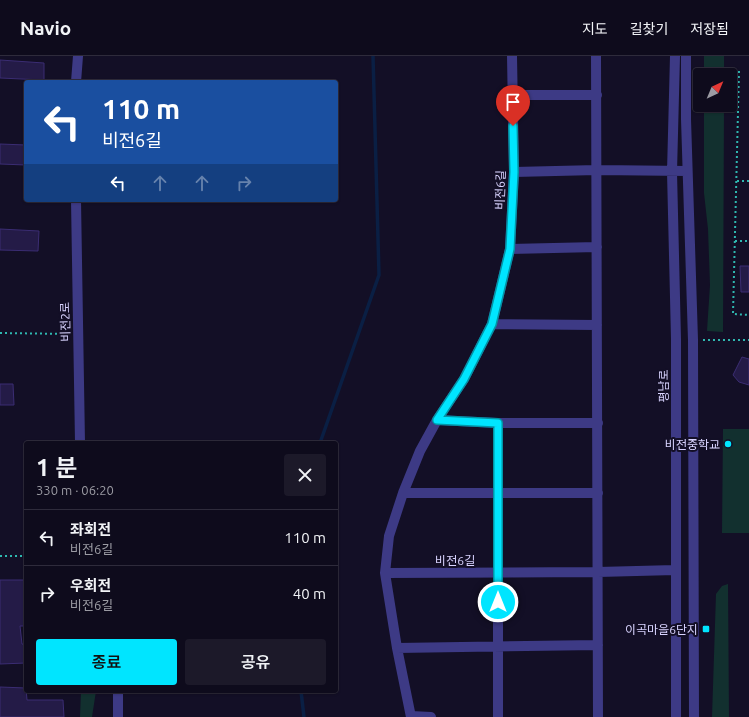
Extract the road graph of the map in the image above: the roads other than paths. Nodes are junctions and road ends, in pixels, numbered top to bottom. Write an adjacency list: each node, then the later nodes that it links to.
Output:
1 (78, 56): 6 (street)
2 (512, 56): 7 (street, 비전6길)
3 (596, 56): 8 (street)
4 (675, 56): 12 (street, 평남로)
5 (686, 56): 10 (street)
6 (76, 80)
7 (512, 95): 8 (street); 11 (street, 비전6길)
8 (597, 95): 9 (street)
9 (597, 170): 11 (street); 12 (street); 14 (street)
10 (687, 171): 12 (street); 39 (street)
11 (514, 172): 15 (street, 비전6길)
12 (672, 172): 25 (street, 평남로)
13 (76, 202): 21 (street, 비전2로)
14 (597, 247): 15 (street); 17 (street)
15 (510, 249): 16 (street, 비전6길)
16 (492, 324): 17 (street); 18 (street, 비전6길)
17 (597, 324): 19 (street)
18 (437, 420): 20 (street); 22 (street, 비전6길)
19 (598, 422): 20 (street); 24 (street)
20 (498, 423): 23 (street)
21 (80, 441)
22 (403, 493): 23 (street); 27 (street, 비전6길)
23 (498, 493): 24 (street); 28 (street)
24 (598, 493): 26 (street)
25 (675, 570): 26 (street, 비전6길); 38 (street, 평남로)
26 (598, 572): 28 (street, 비전6길); 29 (street)
27 (385, 573): 28 (street, 비전6길); 31 (street, 비전6길)
28 (498, 573): 30 (street)
29 (598, 645): 30 (street); 37 (street)
30 (498, 646): 31 (street); 36 (street)
31 (397, 648): 33 (street, 비전6길)
32 (118, 693): 34 (street)
33 (411, 716): 35 (street, 비전6길)
34 (118, 717)
35 (431, 717)
36 (498, 717)
37 (598, 717)
38 (676, 717)
39 (694, 717)

